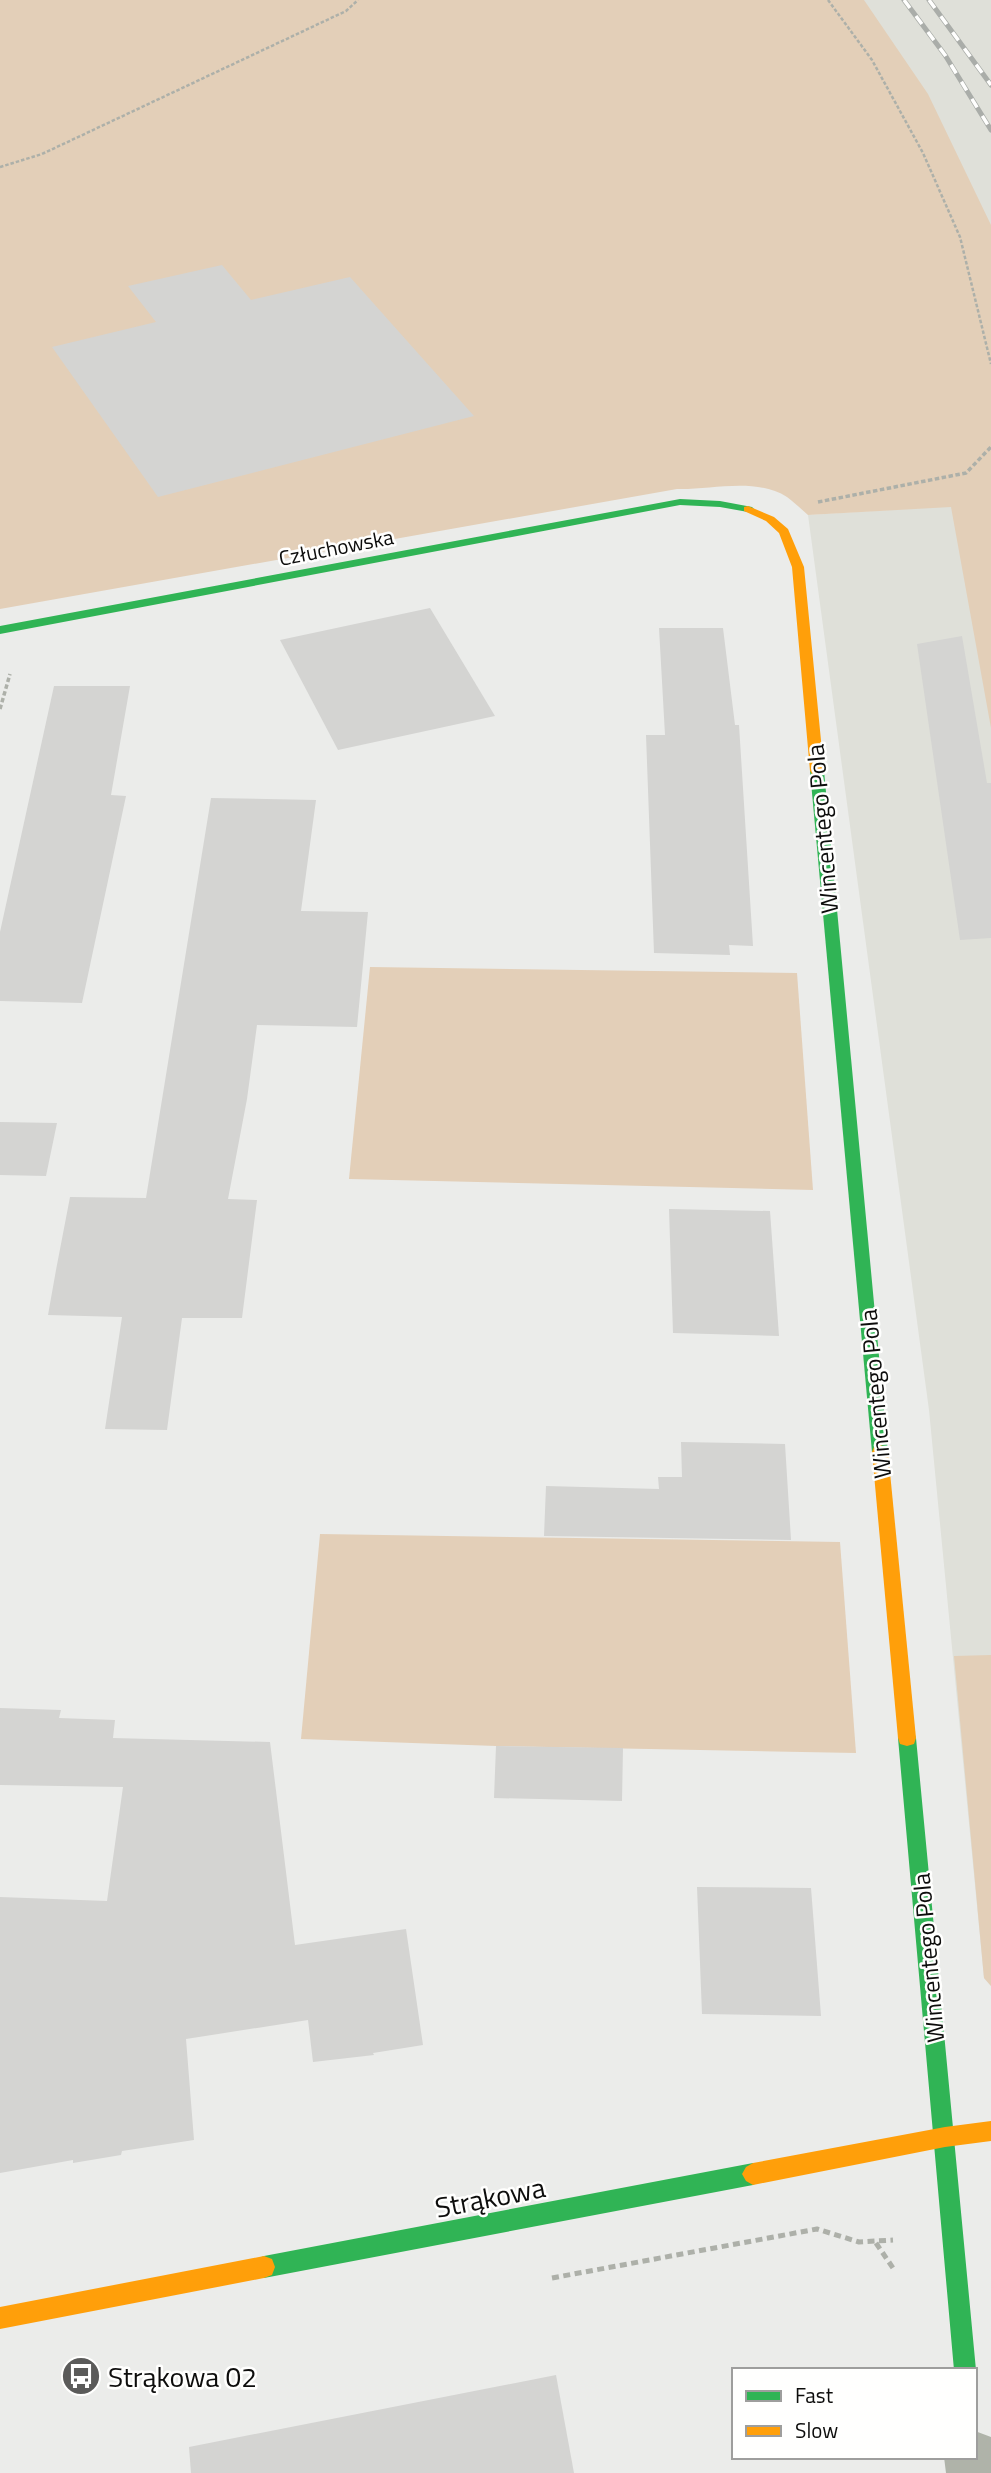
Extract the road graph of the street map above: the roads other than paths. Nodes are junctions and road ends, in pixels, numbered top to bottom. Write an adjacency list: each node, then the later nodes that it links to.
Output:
1 (680, 502): 2 (street, Człuchowska); 4 (street, Wincentego Pola)
2 (0, 630)
3 (991, 2131): 4 (street, Strąkowa)
4 (945, 2137): 5 (street, Strąkowa); 6 (street, Wincentego Pola)
5 (0, 2318)
6 (965, 2368)

